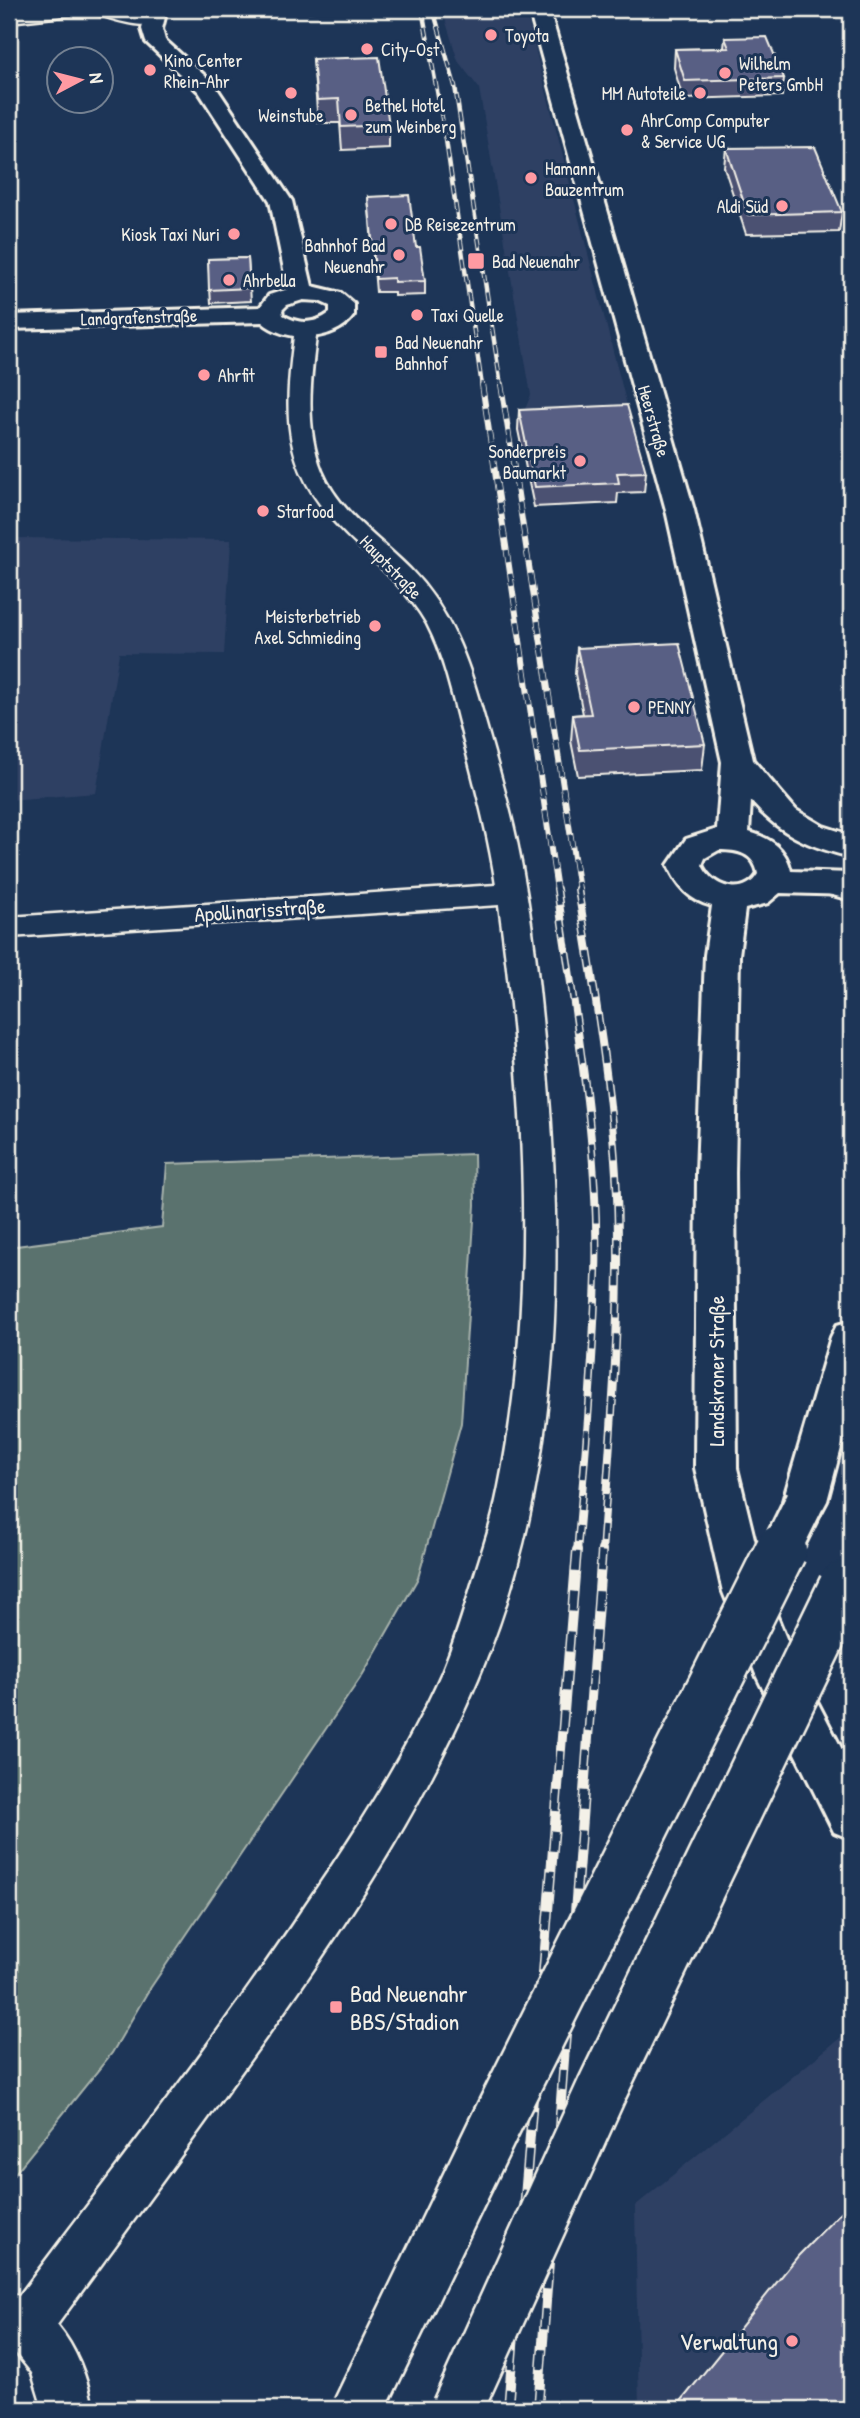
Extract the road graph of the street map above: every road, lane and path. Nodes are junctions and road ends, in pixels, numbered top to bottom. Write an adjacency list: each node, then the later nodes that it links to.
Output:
1 (81, 9): 5 (street)
2 (99, 9): 4 (street)
3 (539, 9): 10 (main road, Heerstraße)
4 (155, 14): 6 (main road)
5 (9, 17)
6 (301, 293): 7 (main road); 9 (main road)
7 (270, 314): 8 (main road, Landgrafenstraße); 9 (main road)
8 (9, 322)
9 (306, 329): 15 (street, Hauptstraße)
10 (738, 762): 11 (main road, Heerstraße); 12 (main road)
11 (732, 839): 13 (main road); 16 (main road)
12 (851, 846)
13 (774, 874): 14 (main road); 16 (main road)
14 (848, 881)
15 (511, 894): 17 (street, Apollinarisstraße); 23 (street, Hauptstraße)
16 (730, 899): 22 (main road, Landskroner Straße)
17 (9, 927)
18 (851, 1337): 20 (main road)
19 (851, 1415): 20 (main road)
20 (805, 1501): 25 (main road, bridge)
21 (847, 1579): 26 (main road, bridge)
22 (851, 1816)
23 (17, 2321): 24 (street)
24 (68, 2409)
25 (358, 2409)
26 (457, 2409)

